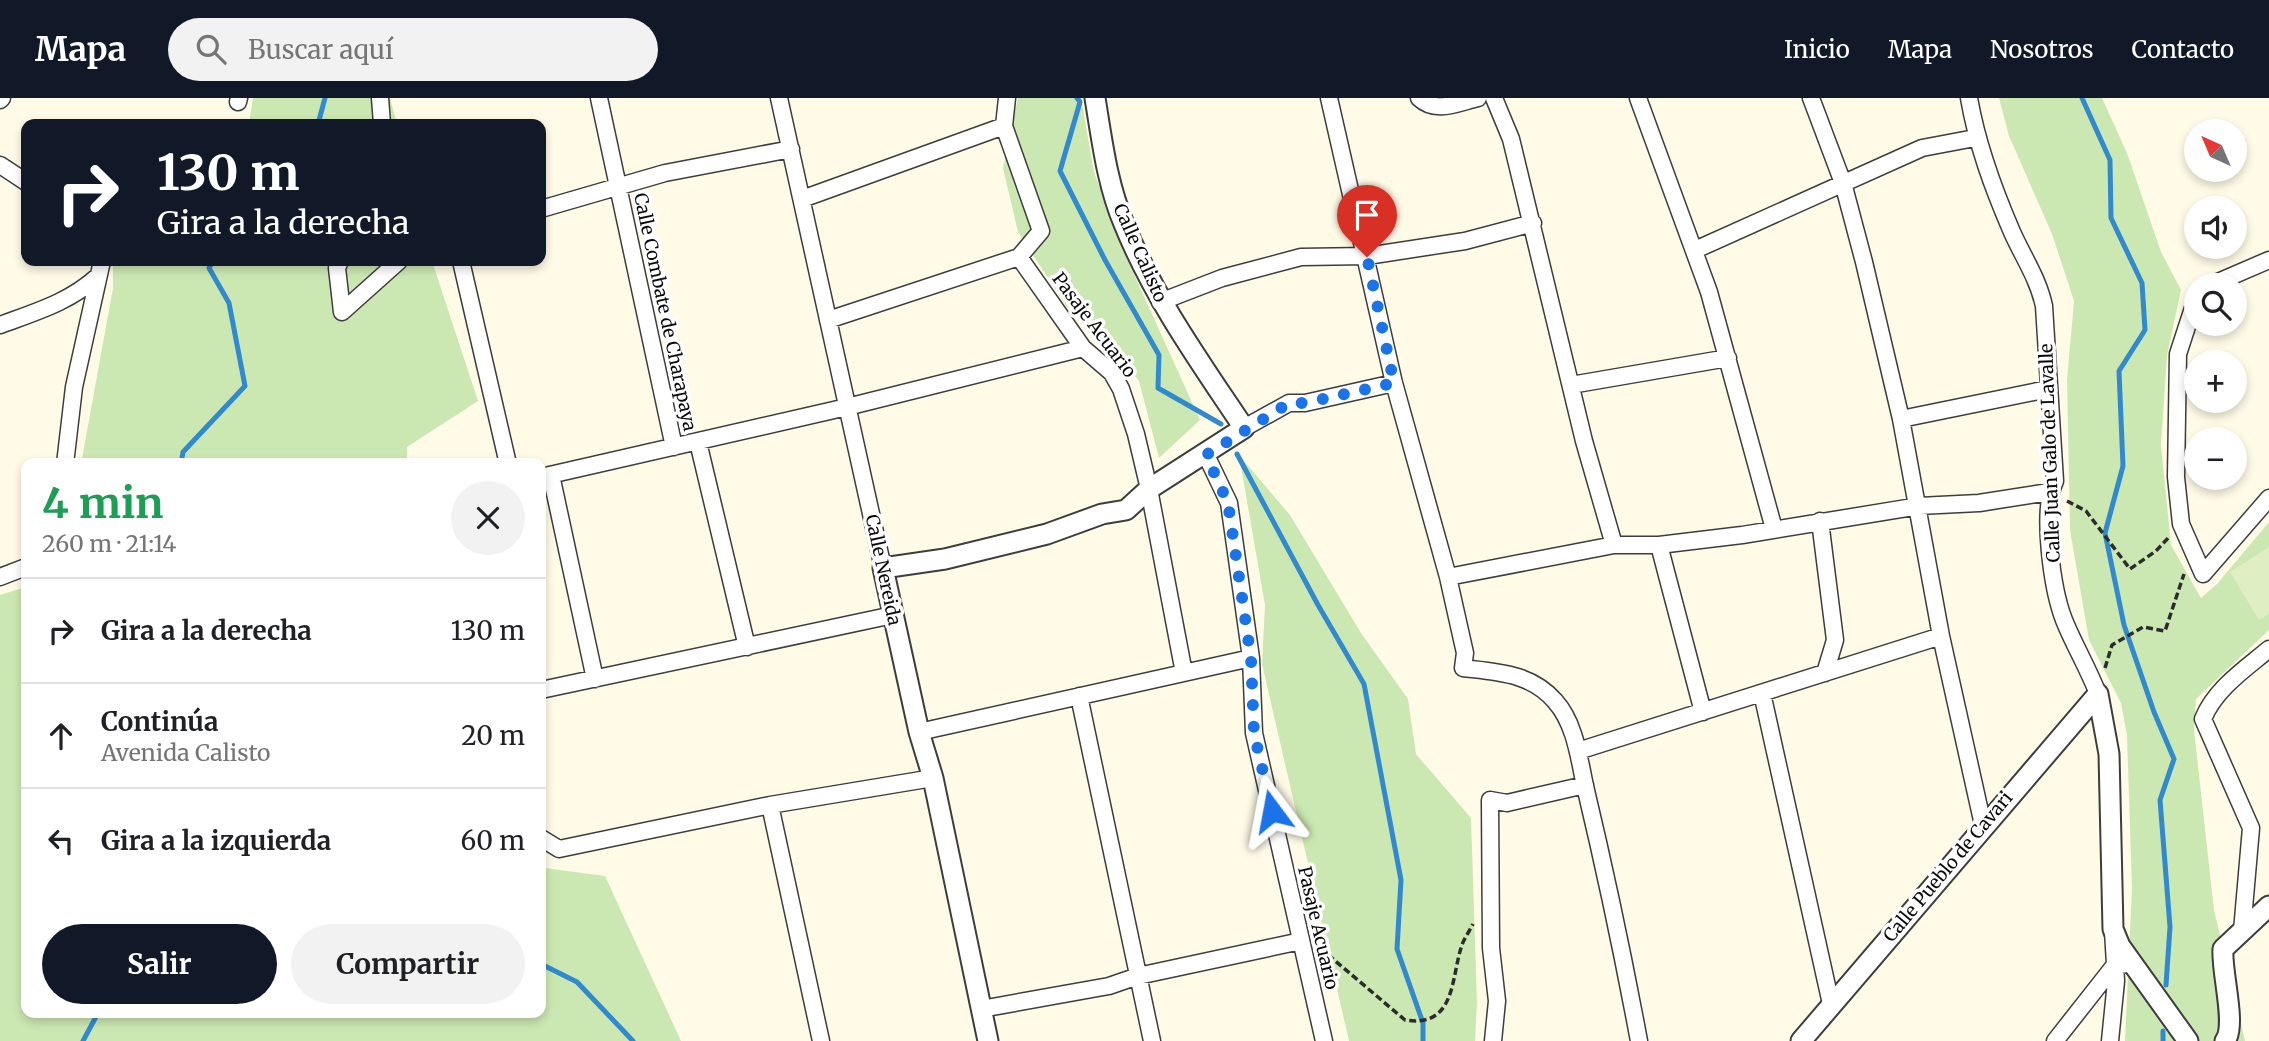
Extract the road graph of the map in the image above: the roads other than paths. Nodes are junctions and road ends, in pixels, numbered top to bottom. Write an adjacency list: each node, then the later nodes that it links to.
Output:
1 (380, 98): 13 (street)
2 (599, 98): 20 (street, Calle Combate de Charapaya)
3 (779, 98): 16 (street, Calle Nereida)
4 (1007, 98): 14 (street)
5 (1095, 98): 33 (street, Calle Calisto)
6 (1329, 98): 26 (street)
7 (1419, 98): 8 (street)
8 (1478, 98)
9 (1494, 98): 23 (street)
10 (1638, 98): 24 (street)
11 (1811, 98): 19 (street)
12 (1969, 98): 15 (street, Calle Juan Galo de Lavalle)
13 (382, 119)
14 (1004, 126): 21 (street); 25 (street)
15 (1975, 138): 19 (street); 41 (street, Calle Juan Galo de Lavalle)
16 (790, 149): 20 (street); 21 (street, Calle Nereida)
17 (0, 166): 18 (street)
18 (21, 179)
19 (1843, 183): 24 (street); 43 (street)
20 (617, 184): 22 (street, Calle Combate de Charapaya); 46 (street, Calle Combate de Charapaya)
21 (802, 199): 34 (street, Calle Nereida)
22 (546, 206)
23 (1533, 223): 26 (street); 40 (street)
24 (1695, 250): 38 (street)
25 (1019, 257): 34 (street); 37 (street, Pasaje Acuario)
26 (1367, 257): 33 (street); 39 (street)
27 (2269, 260): 32 (street)
28 (338, 266): 29 (street)
29 (393, 266)
30 (462, 266): 49 (street)
31 (100, 268): 35 (street); 48 (street)
32 (2239, 273)
33 (1160, 302): 44 (street, Calle Calisto)
34 (828, 320): 42 (street, Calle Nereida)
35 (0, 325)
36 (2184, 336): 53 (street)
37 (1083, 348): 42 (street); 51 (street, Pasaje Acuario)
38 (1728, 358): 40 (street); 56 (street)
39 (1394, 383): 44 (street); 62 (street)
40 (1571, 384): 57 (street)
41 (2048, 389): 43 (street); 52 (street, Calle Juan Galo de Lavalle)
42 (848, 407): 45 (street); 59 (street, Calle Nereida)
43 (1901, 419): 54 (street)
44 (1244, 429): 47 (street)
45 (698, 442): 46 (street); 65 (street, Calle Combate de Charapaya)
46 (674, 447): 50 (street)
47 (1206, 455): 51 (street); 67 (street, Pasaje Acuario)
48 (66, 458)
49 (507, 458)
50 (546, 476): 70 (street)
51 (1149, 489): 59 (street); 68 (street, Pasaje Acuario)
52 (2049, 492): 54 (street); 73 (street, Calle Juan Galo de Lavalle)
53 (2269, 498)
54 (1919, 506): 55 (street); 64 (street)
55 (1820, 521): 56 (street); 69 (street)
56 (1773, 529): 58 (street)
57 (1615, 545): 58 (street); 62 (street)
58 (1659, 545): 75 (street)
59 (883, 568): 63 (street, Calle Nereida)
60 (21, 569): 61 (street)
61 (0, 577)
62 (1448, 577): 77 (street)
63 (893, 615): 65 (street); 76 (street, Calle Nereida)
64 (1941, 636): 69 (street); 81 (street)
65 (747, 647): 70 (street)
66 (2269, 649): 84 (street)
67 (1251, 658): 68 (street); 85 (street, Pasaje Acuario)
68 (1184, 673): 74 (street)
69 (1825, 673): 72 (street)
70 (595, 679): 71 (street)
71 (546, 689)
72 (1762, 693): 75 (street); 88 (street)
73 (2098, 694): 81 (street, Calle Pueblo de Cavari); 86 (street, Calle Juan Galo de Lavalle)
74 (1079, 696): 76 (street); 87 (street)
75 (1703, 712): 77 (street)
76 (919, 732): 78 (street, Calle Nereida)
77 (1578, 751): 79 (street)
78 (933, 778): 80 (street); 89 (street, Calle Nereida)
79 (1585, 785): 94 (street); 95 (street)
80 (769, 805): 82 (street); 90 (street)
81 (1983, 825): 88 (street, Calle Pueblo de Cavari)
82 (546, 841)
83 (2269, 906): 84 (street)
84 (2242, 931): 100 (street)
85 (1301, 941): 87 (street); 93 (street, Pasaje Acuario)
86 (2123, 965): 97 (street); 98 (street); 99 (street, Calle Juan Galo de Lavalle)
87 (1138, 976): 89 (street); 92 (street)
88 (1831, 1004): 96 (street, Calle Pueblo de Cavari)
89 (981, 1009): 91 (street, Calle Nereida)
90 (821, 1041)
91 (988, 1041)
92 (1152, 1041)
93 (1324, 1041)
94 (1493, 1041)
95 (1639, 1041)
96 (1801, 1041)
97 (2055, 1041)
98 (2110, 1041)
99 (2188, 1041)
100 (2225, 1041)

